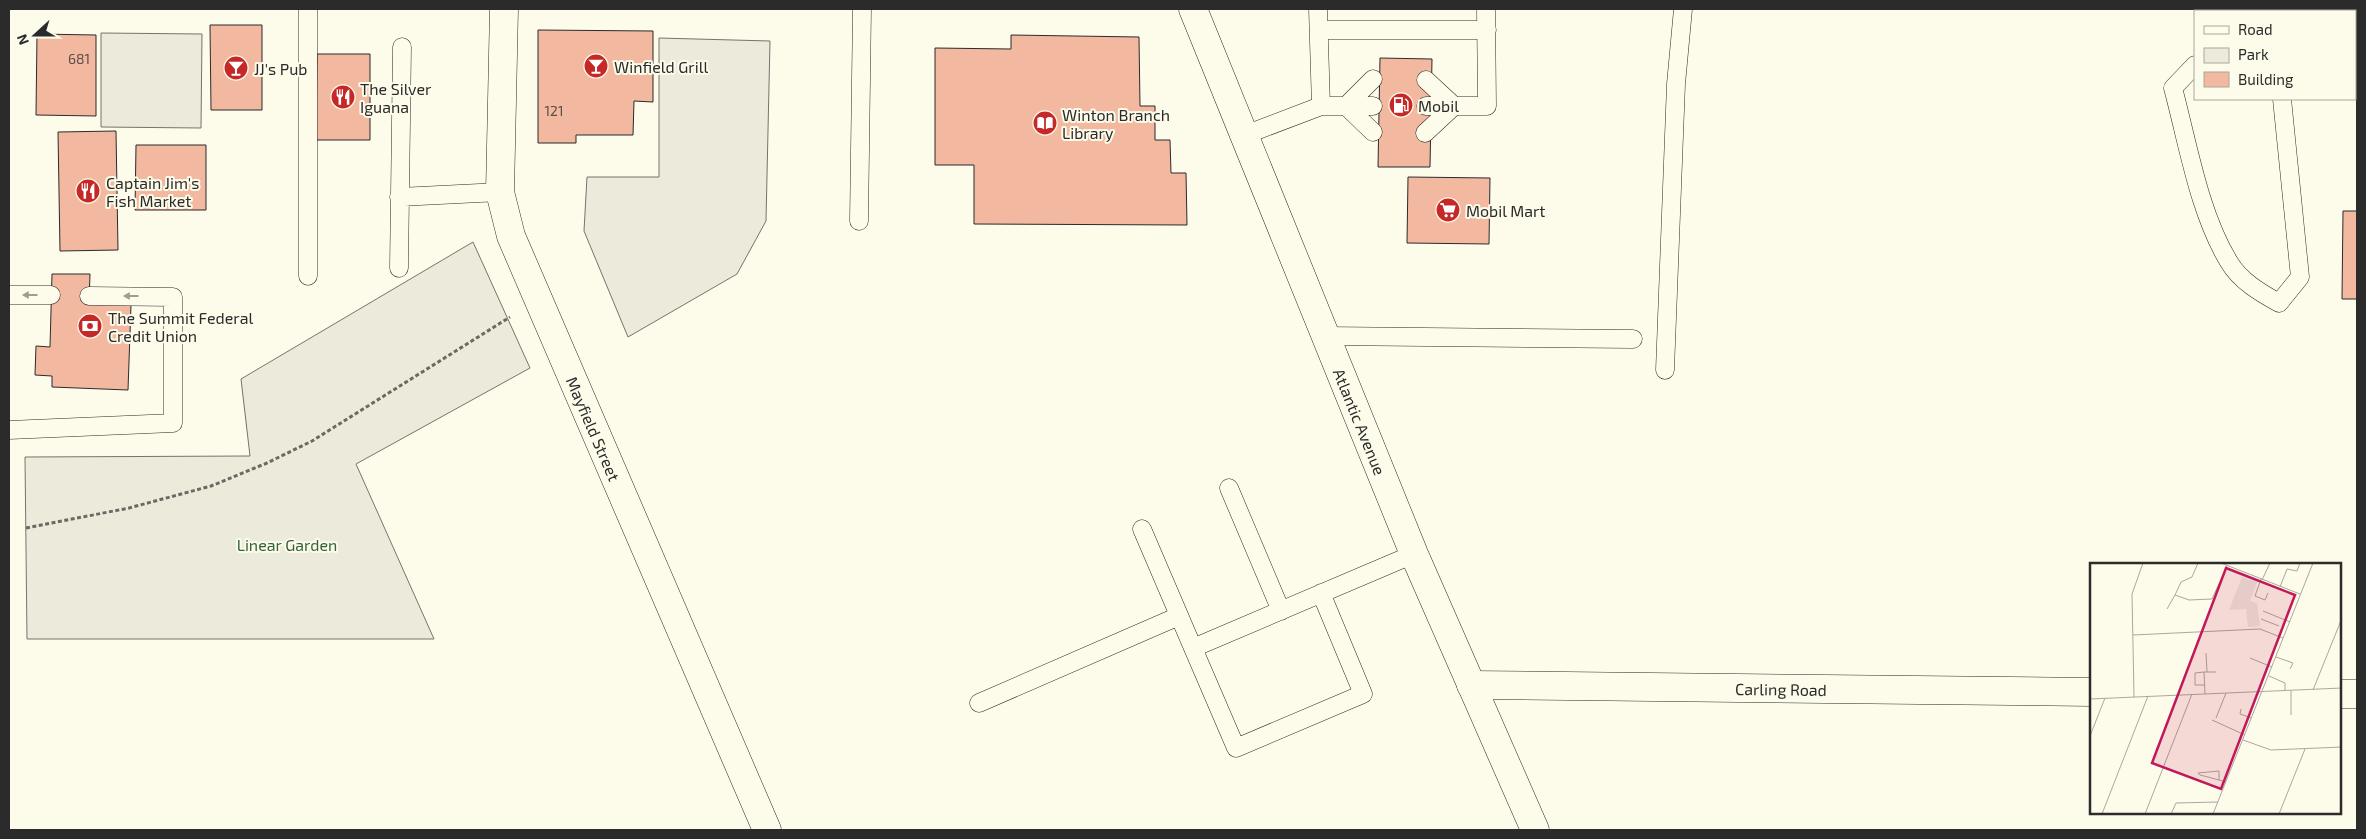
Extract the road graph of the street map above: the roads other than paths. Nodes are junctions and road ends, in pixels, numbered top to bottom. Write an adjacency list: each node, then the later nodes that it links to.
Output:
1 (308, 9): 27 (lane)
2 (504, 9): 23 (street, Mayfield Street)
3 (862, 9): 25 (lane)
4 (1193, 9): 22 (street, Atlantic Avenue)
5 (1318, 9): 8 (lane)
6 (1486, 9): 9 (lane)
7 (1683, 9): 33 (lane)
8 (1319, 30): 9 (lane); 15 (lane)
9 (1487, 30): 19 (lane)
10 (402, 47): 24 (lane)
11 (2194, 67): 14 (lane)
12 (1373, 80): 16 (lane)
13 (1426, 80): 19 (lane)
14 (2282, 100)
15 (1321, 106): 16 (lane); 22 (lane)
16 (1346, 106): 17 (lane); 20 (lane)
17 (1373, 106)
18 (1426, 106): 19 (lane)
19 (1454, 106): 21 (lane)
20 (1373, 132)
21 (1425, 133)
22 (1245, 135): 31 (street, Atlantic Avenue)
23 (500, 192): 24 (lane); 47 (street, Mayfield Street)
24 (400, 197): 26 (lane)
25 (859, 221)
26 (399, 268)
27 (308, 276)
28 (9, 295): 29 (lane, one-way to 28)
29 (51, 295)
30 (89, 296): 34 (lane, one-way to 30)
31 (1325, 336): 32 (lane); 37 (street, Atlantic Avenue)
32 (1633, 339)
33 (1665, 370)
34 (9, 430)
35 (1229, 488): 39 (lane)
36 (1142, 529): 40 (lane)
37 (1414, 554): 38 (lane); 42 (street, Atlantic Avenue)
38 (1321, 593): 39 (lane); 41 (lane)
39 (1280, 611): 41 (lane)
40 (1180, 616): 41 (lane); 46 (lane)
41 (1193, 648)
42 (1470, 685): 43 (street, Carling Road); 48 (street, Atlantic Avenue)
43 (2090, 692)
44 (2341, 694): 45 (street)
45 (2357, 694)
46 (979, 703)
47 (767, 830)
48 (1534, 830)

